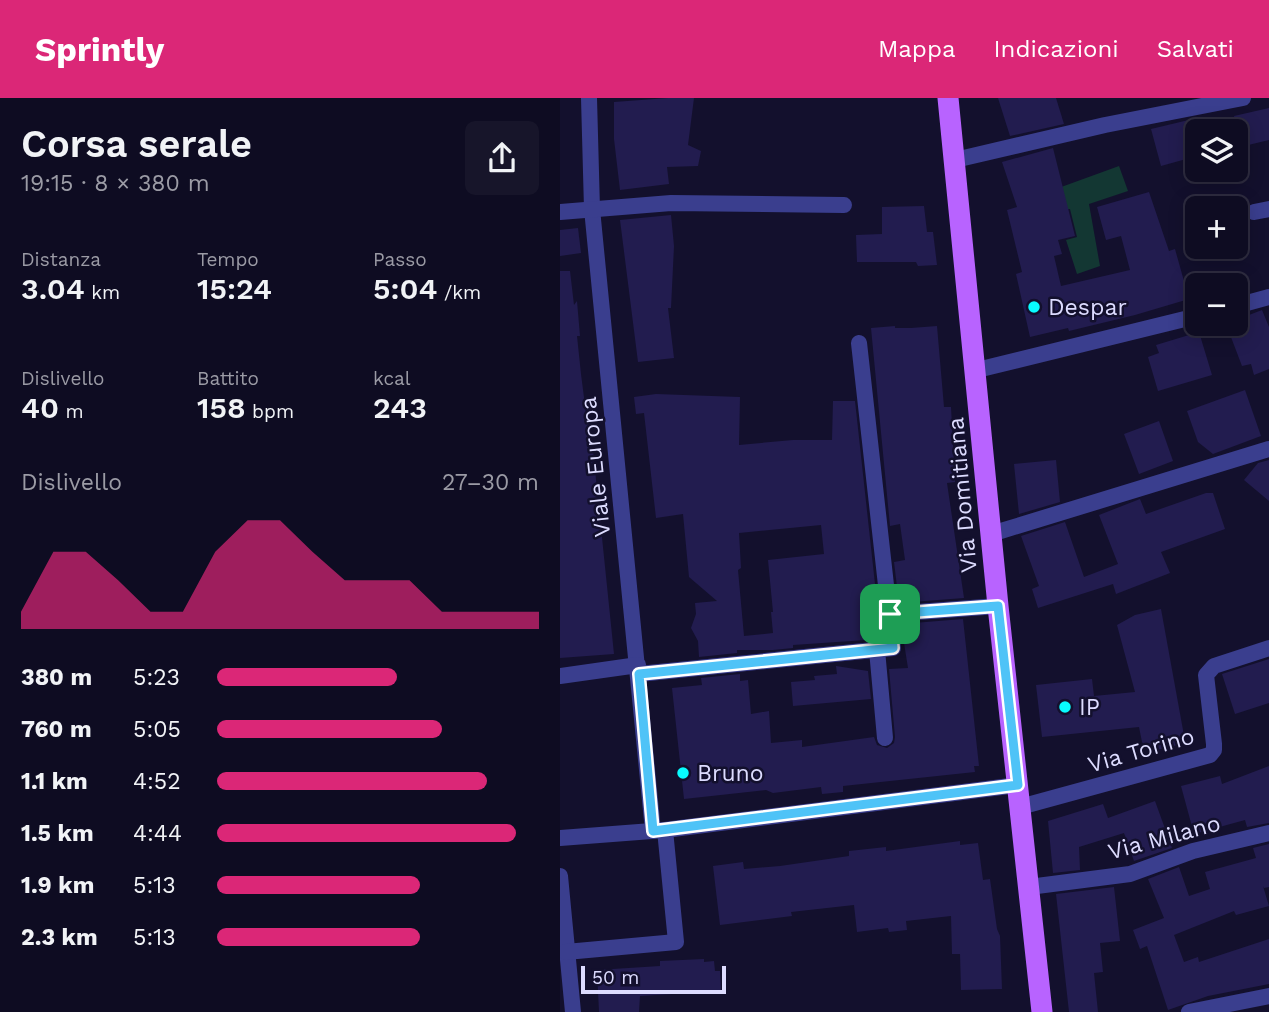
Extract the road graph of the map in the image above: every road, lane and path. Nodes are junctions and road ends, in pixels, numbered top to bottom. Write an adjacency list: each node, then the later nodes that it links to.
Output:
1 (589, 98): 6 (street, Viale Europa)
2 (948, 98): 4 (main road, Via Domitiana)
3 (1242, 98): 4 (street)
4 (955, 160): 12 (main road, Via Domitiana)
5 (844, 205): 6 (street)
6 (592, 209): 7 (street); 19 (street, Viale Europa)
7 (560, 212)
8 (1269, 297): 9 (street)
9 (1248, 303)
10 (1185, 319): 12 (street)
11 (859, 343): 16 (street)
12 (976, 370): 14 (main road, Via Domitiana)
13 (1269, 449): 14 (street)
14 (991, 534): 15 (main road, Via Domitiana)
15 (998, 606): 16 (street); 22 (main road, Via Domitiana)
16 (890, 614): 18 (street)
17 (1269, 648): 23 (street, Via Torino)
18 (877, 650): 19 (street); 21 (street)
19 (638, 670): 20 (street); 24 (street, Viale Europa)
20 (560, 676)
21 (885, 738)
22 (1018, 785): 23 (main road, Via Domitiana); 24 (street)
23 (1020, 807): 28 (main road, Via Domitiana)
24 (659, 830): 26 (street); 29 (street, Viale Europa)
25 (1269, 834): 28 (street, Via Milano)
26 (560, 838)
27 (560, 876): 29 (street)
28 (1029, 887): 32 (main road, Via Domitiana)
29 (566, 952): 31 (street)
30 (1269, 996): 33 (street)
31 (573, 1012)
32 (1042, 1012)
33 (1189, 1012)

